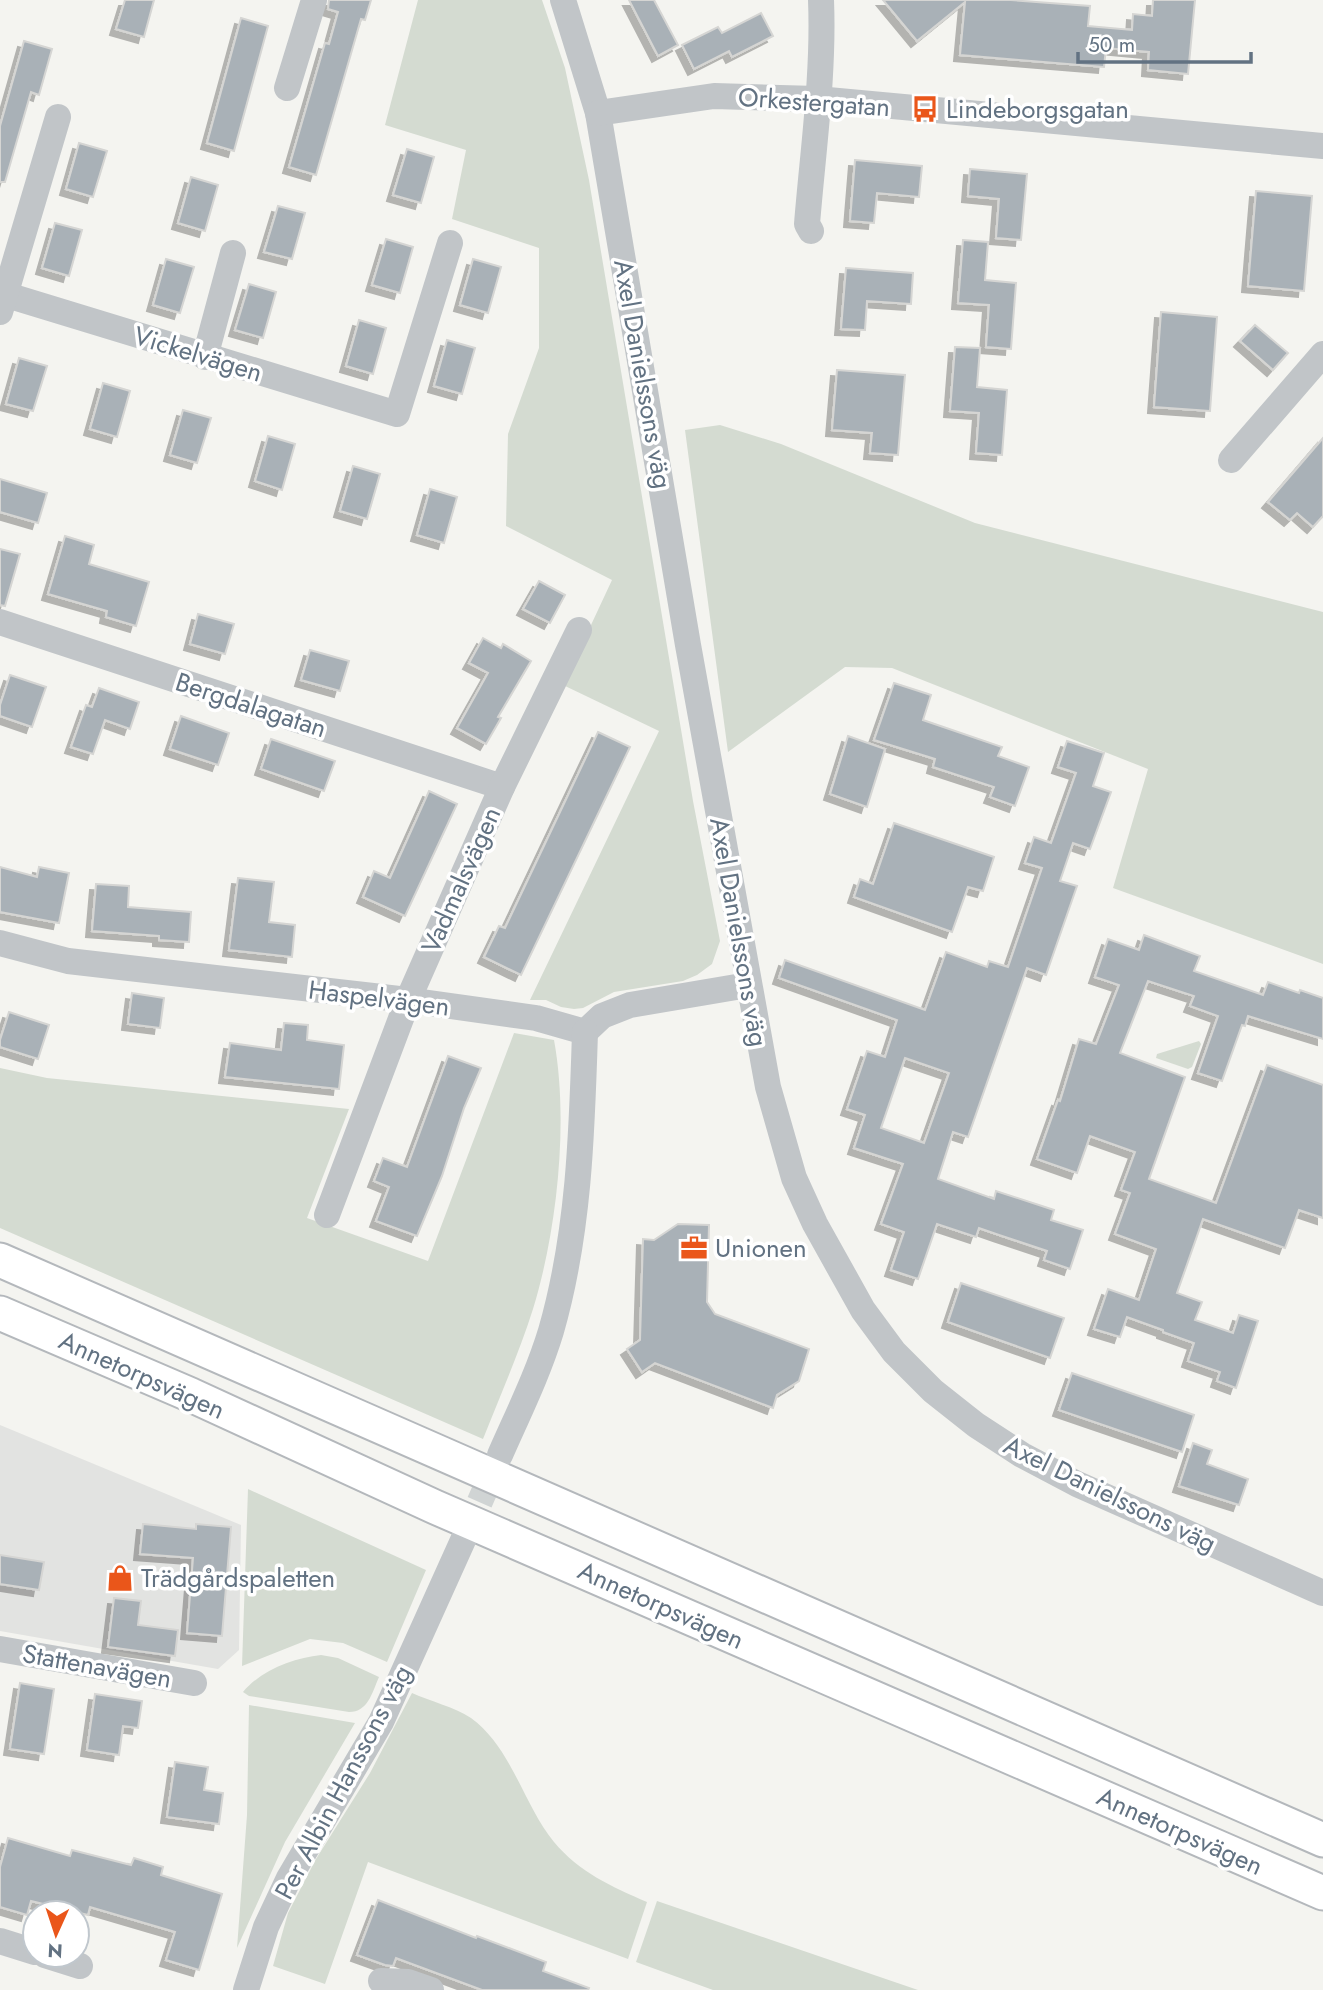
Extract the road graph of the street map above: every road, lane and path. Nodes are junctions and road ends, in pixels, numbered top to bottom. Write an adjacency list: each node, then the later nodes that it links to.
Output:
1 (314, 0): 4 (street)
2 (564, 0): 6 (street, Axel Danielssons väg)
3 (821, 0): 5 (street)
4 (287, 88)
5 (817, 99): 6 (street, Orkestergatan); 8 (street, Orkestergatan); 9 (street)
6 (598, 113): 20 (street, Axel Danielssons väg)
7 (58, 117): 12 (street)
8 (1323, 146)
9 (811, 231)
10 (450, 243): 14 (street, Vickelvägen)
11 (233, 253): 14 (street)
12 (2, 300): 14 (street, Vickelvägen)
13 (1323, 354): 15 (street)
14 (205, 357)
15 (1231, 460)
16 (0, 622): 18 (street, Bergdalagatan)
17 (579, 630): 18 (street, Vadmalsvägen)
18 (502, 787): 21 (street, Vadmalsvägen)
19 (0, 943): 21 (street, Haspelvägen)
20 (748, 985): 22 (street); 28 (street, Axel Danielssons väg)
21 (408, 1000): 22 (street, Haspelvägen); 23 (street, Vadmalsvägen)
22 (585, 1032): 26 (street)
23 (327, 1215)
24 (0, 1260): 31 (main road, Annetorpsvägen)
25 (0, 1313): 33 (main road, Annetorpsvägen)
26 (500, 1455)
27 (464, 1538): 40 (street, Per Albin Hanssons väg)
28 (1323, 1593)
29 (0, 1648): 30 (street, Stattenavägen)
30 (194, 1683)
31 (1077, 1732): 32 (main road); 34 (main road, Annetorpsvägen)
32 (1323, 1826)
33 (1178, 1831): 35 (main road, Annetorpsvägen); 36 (main road)
34 (1323, 1840)
35 (1323, 1893)
36 (1323, 1905)
37 (0, 1941): 38 (street)
38 (21, 1948)
39 (381, 1981): 41 (street)
40 (246, 1990)
41 (431, 1990)

